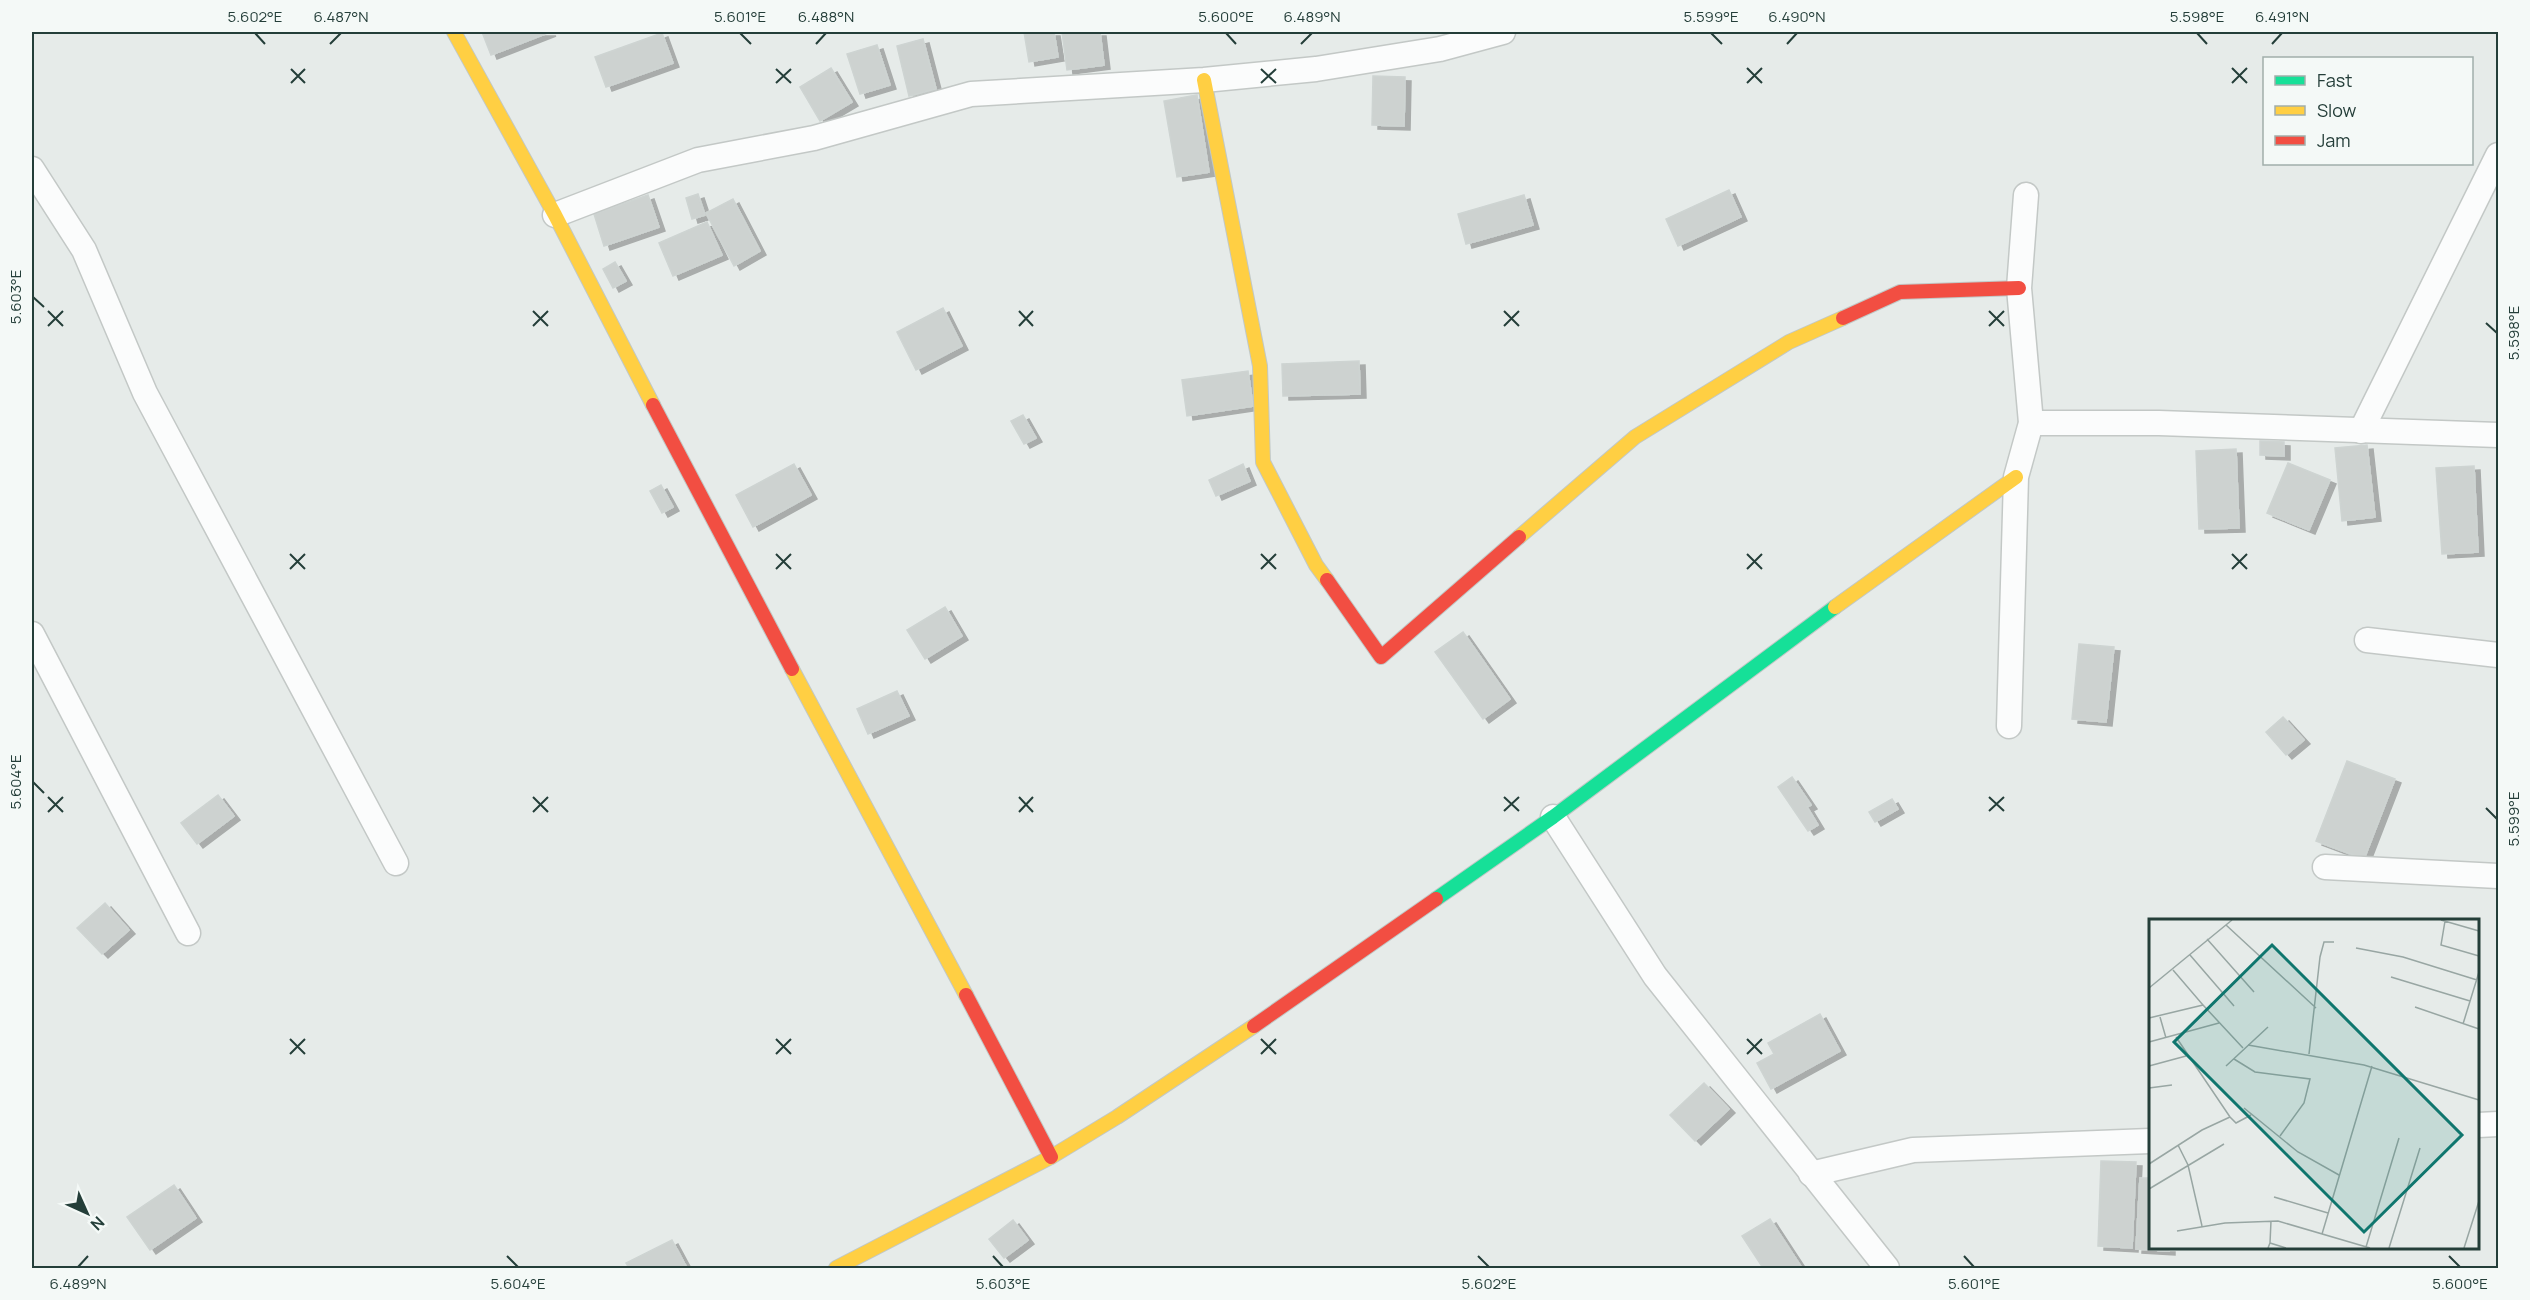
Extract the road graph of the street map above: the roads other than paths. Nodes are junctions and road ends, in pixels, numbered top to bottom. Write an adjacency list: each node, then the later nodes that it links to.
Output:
1 (454, 32): 7 (street)
2 (1503, 32): 3 (street)
3 (1204, 80): 7 (street); 8 (street)
4 (2499, 155): 10 (street)
5 (32, 169): 18 (street)
6 (2026, 195): 8 (street)
7 (555, 215): 25 (street)
8 (2019, 288): 9 (street)
9 (2031, 423): 10 (street); 12 (street)
10 (2361, 431): 11 (street)
11 (2499, 435)
12 (2016, 477): 16 (street); 17 (street)
13 (32, 634): 21 (street)
14 (2367, 640): 15 (street)
15 (2499, 655)
16 (2009, 726)
17 (1553, 817): 25 (street); 26 (street)
18 (396, 863)
19 (2325, 867): 20 (street)
20 (2499, 876)
21 (188, 933)
22 (2499, 1124): 23 (street)
23 (2479, 1125)
24 (2149, 1141): 26 (street)
25 (1051, 1157): 27 (street)
26 (1811, 1174): 28 (street)
27 (836, 1269)
28 (1887, 1269)

